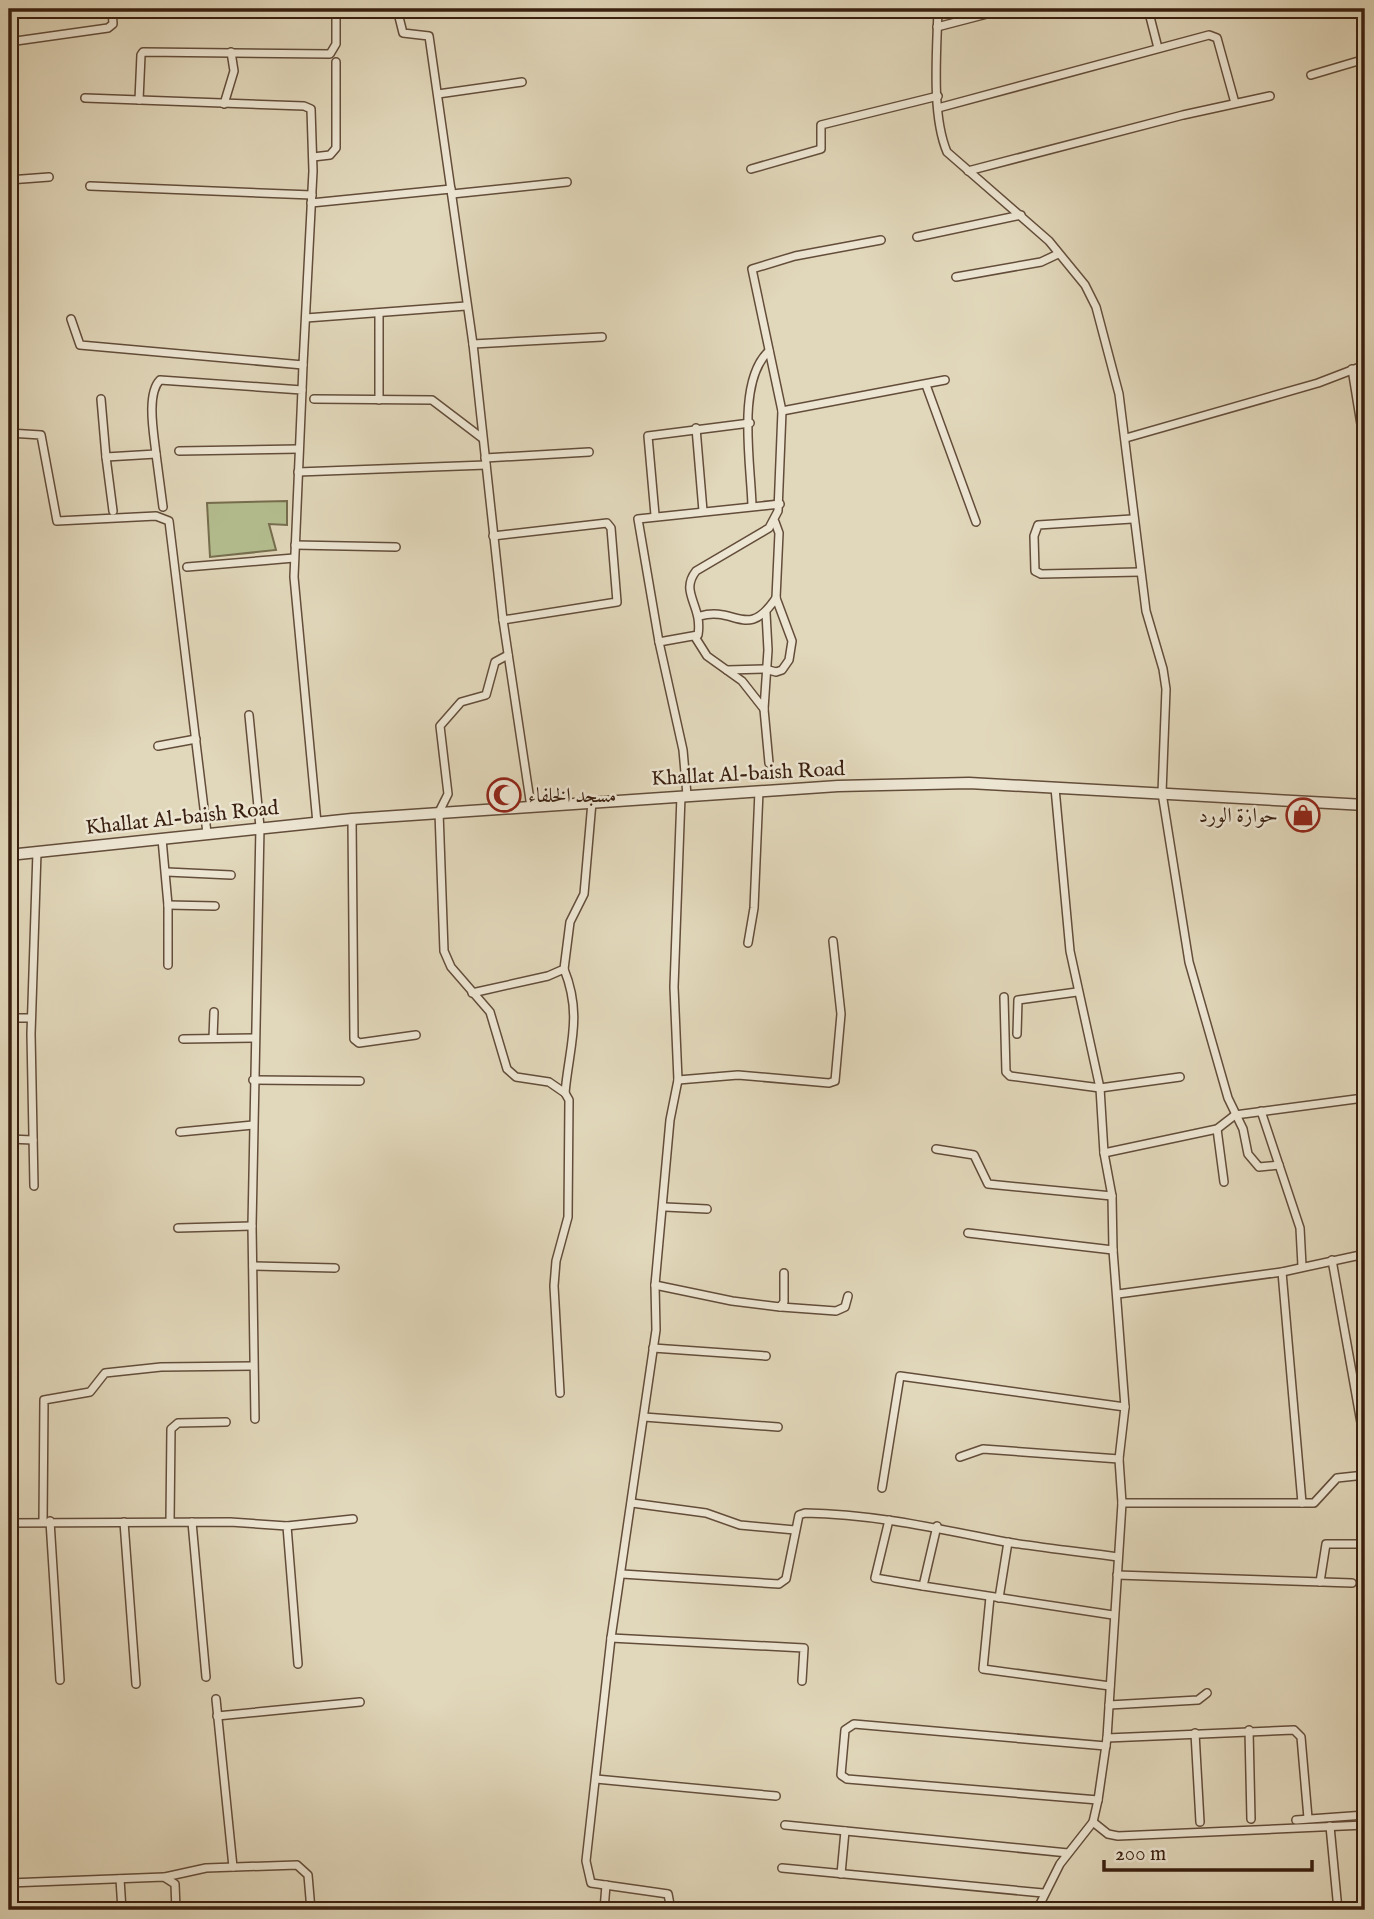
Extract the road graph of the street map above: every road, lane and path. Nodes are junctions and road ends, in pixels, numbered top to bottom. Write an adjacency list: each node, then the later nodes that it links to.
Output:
1 (112, 9): 8 (street)
2 (336, 9): 10 (street)
3 (397, 9): 15 (street)
4 (938, 9): 7 (street)
5 (1006, 9): 7 (street)
6 (1148, 9): 9 (street)
7 (937, 27): 16 (street)
8 (9, 42)
9 (1158, 48): 20 (street); 22 (street)
10 (232, 52): 19 (street); 21 (street)
11 (1365, 59): 13 (street)
12 (336, 62): 23 (street)
13 (1311, 75)
14 (522, 82): 15 (street)
15 (438, 94): 30 (street)
16 (939, 96): 22 (street); 24 (street)
17 (1270, 96): 20 (street)
18 (85, 98): 19 (street)
19 (139, 100): 21 (street)
20 (1235, 103): 25 (street)
21 (224, 104): 23 (street)
22 (938, 108): 25 (street)
23 (313, 157): 31 (street)
24 (751, 169)
25 (968, 171): 32 (street)
26 (49, 177): 27 (street)
27 (9, 180)
28 (567, 182): 30 (street)
29 (90, 186): 31 (street)
30 (452, 191): 31 (street); 37 (street)
31 (311, 199): 39 (street)
32 (1021, 215): 33 (street); 35 (street)
33 (917, 237)
34 (881, 240): 43 (street)
35 (1058, 254): 36 (street); 58 (street)
36 (956, 278)
37 (466, 306): 38 (street); 42 (street)
38 (379, 313): 39 (street); 52 (street)
39 (306, 318): 44 (street)
40 (71, 319): 44 (street)
41 (602, 337): 42 (street)
42 (473, 344): 57 (street)
43 (769, 351): 53 (street); 54 (street)
44 (303, 365): 49 (street)
45 (1365, 365): 46 (street)
46 (1352, 369): 58 (street); 60 (street)
47 (945, 380): 48 (street)
48 (926, 385): 53 (street); 75 (street)
49 (302, 390): 59 (street); 63 (street)
50 (101, 399): 64 (street)
51 (314, 399): 52 (street)
52 (379, 400): 57 (street)
53 (782, 411): 67 (street)
54 (750, 423): 55 (street); 68 (street)
55 (696, 428): 71 (street); 72 (street)
56 (9, 433): 93 (street)
57 (482, 438): 65 (street)
58 (1126, 438): 73 (street)
59 (299, 449): 61 (street); 66 (street)
60 (1365, 449)
61 (179, 451)
62 (589, 452): 65 (street)
63 (156, 454): 64 (street); 69 (street)
64 (106, 457): 70 (street)
65 (486, 462): 66 (street); 76 (street)
66 (298, 472): 77 (street)
67 (780, 504): 68 (street); 74 (street)
68 (752, 506): 71 (street)
69 (163, 507)
70 (113, 511)
71 (703, 511): 72 (street)
72 (655, 515): 87 (street)
73 (1132, 519): 81 (street); 81 (street)
74 (775, 522): 82 (street); 84 (street)
75 (976, 522)
76 (493, 536): 85 (street); 85 (street)
77 (295, 545): 78 (street); 79 (street)
78 (396, 547)
79 (295, 558): 80 (street); 105 (street)
80 (187, 567)
81 (1140, 572): 98 (street)
82 (776, 598): 83 (street); 89 (street)
83 (766, 613): 84 (street); 89 (street)
84 (700, 616): 86 (street)
85 (503, 620): 88 (street)
86 (695, 637): 87 (street); 90 (street)
87 (659, 642): 99 (street)
88 (508, 655): 102 (street); 103 (street)
89 (765, 669): 90 (street); 91 (street)
90 (727, 670): 91 (street)
91 (764, 709): 95 (street)
92 (249, 715): 106 (street)
93 (197, 739): 94 (street); 107 (street)
94 (158, 746)
95 (769, 763)
96 (1055, 788): 97 (street, Khallat Al-baish Road); 98 (street, Khallat Al-baish Road); 119 (street)
97 (759, 791): 99 (street, Khallat Al-baish Road); 116 (street)
98 (1162, 793): 101 (street, Khallat Al-baish Road); 138 (street)
99 (684, 795): 100 (street, Khallat Al-baish Road); 132 (street)
100 (592, 802): 102 (street, Khallat Al-baish Road); 118 (street)
101 (1365, 805)
102 (531, 807): 103 (street, Khallat Al-baish Road)
103 (439, 812): 104 (street, Khallat Al-baish Road); 120 (street)
104 (352, 819): 105 (street, Khallat Al-baish Road); 126 (street)
105 (317, 823): 106 (street, Khallat Al-baish Road)
106 (260, 827): 107 (street, Khallat Al-baish Road); 129 (street)
107 (207, 833): 108 (street, Khallat Al-baish Road)
108 (162, 839): 109 (street, Khallat Al-baish Road); 111 (street)
109 (37, 852): 110 (street, Khallat Al-baish Road); 124 (street)
110 (9, 855)
111 (167, 872): 112 (street); 113 (street)
112 (231, 875)
113 (168, 905): 114 (street); 117 (street)
114 (215, 906)
115 (833, 941): 132 (street)
116 (748, 943)
117 (168, 965)
118 (564, 969): 120 (street); 135 (street)
119 (1077, 992): 125 (street); 134 (street)
120 (472, 993): 135 (street)
121 (1004, 997): 134 (street)
122 (214, 1012): 128 (street)
123 (9, 1018): 124 (street)
124 (32, 1018): 143 (street)
125 (1017, 1034)
126 (416, 1035)
127 (183, 1038): 128 (street)
128 (213, 1038): 129 (street)
129 (254, 1038): 131 (street)
130 (1180, 1077): 134 (street)
131 (253, 1080): 133 (street); 139 (street)
132 (678, 1080): 150 (street)
133 (360, 1081)
134 (1100, 1088): 145 (street)
135 (565, 1093): 170 (street)
136 (1356, 1099): 137 (street)
137 (1261, 1111): 138 (street); 146 (street)
138 (1235, 1115): 140 (street); 146 (street)
139 (253, 1125): 141 (street); 152 (street)
140 (1217, 1129): 145 (street); 147 (street)
141 (180, 1132)
142 (9, 1139): 143 (street)
143 (33, 1140): 148 (street)
144 (936, 1149): 149 (street)
145 (1104, 1153): 149 (street)
146 (1279, 1165): 159 (street)
147 (1224, 1182)
148 (34, 1186)
149 (1112, 1196): 155 (street)
150 (665, 1206): 151 (street); 163 (street)
151 (707, 1209)
152 (251, 1226): 153 (street); 158 (street)
153 (178, 1228)
154 (968, 1233): 155 (street)
155 (1112, 1250): 164 (street)
156 (1365, 1254): 157 (street)
157 (1332, 1260): 159 (street); 176 (street)
158 (253, 1266): 160 (street); 169 (street)
159 (1302, 1266): 161 (street)
160 (335, 1268)
161 (1282, 1272): 164 (street); 183 (street)
162 (784, 1273): 166 (street)
163 (655, 1284): 166 (street); 167 (street)
164 (1118, 1294): 171 (street)
165 (848, 1296): 166 (street)
166 (780, 1307)
167 (653, 1348): 168 (street); 172 (street)
168 (766, 1356)
169 (253, 1366): 173 (street); 187 (street)
170 (560, 1394)
171 (1125, 1406): 178 (street); 180 (street)
172 (644, 1418): 175 (street); 181 (street)
173 (255, 1419)
174 (226, 1422): 186 (street)
175 (778, 1427)
176 (1365, 1443)
177 (960, 1457): 178 (street)
178 (1119, 1459): 182 (street)
179 (1365, 1475): 183 (street)
180 (881, 1488)
181 (632, 1503): 193 (street); 197 (street)
182 (1122, 1503): 183 (street); 196 (street)
183 (1302, 1503)
184 (353, 1519): 192 (street)
185 (889, 1520): 191 (street); 193 (street); 201 (street)
186 (170, 1521): 188 (street); 189 (street)
187 (47, 1522): 188 (street); 190 (street); 207 (street)
188 (124, 1522): 209 (street)
189 (192, 1522): 192 (street); 206 (street)
190 (9, 1523)
191 (937, 1526): 194 (street); 201 (street)
192 (287, 1527): 205 (street)
193 (795, 1530): 197 (street)
194 (1007, 1542): 196 (street); 202 (street)
195 (1365, 1544): 199 (street)
196 (1118, 1557): 198 (street)
197 (622, 1574): 204 (street)
198 (1117, 1575): 199 (street); 203 (street)
199 (1320, 1582): 200 (street)
200 (1352, 1583)
201 (923, 1586): 202 (street)
202 (995, 1598): 203 (street); 210 (street)
203 (1113, 1615): 210 (street)
204 (611, 1638): 208 (street); 219 (street)
205 (298, 1664)
206 (206, 1677)
207 (60, 1680)
208 (802, 1681)
209 (135, 1684)
210 (1111, 1686): 214 (street)
211 (1207, 1693): 214 (street)
212 (216, 1699): 215 (street)
213 (360, 1702): 215 (street)
214 (1109, 1705): 218 (street)
215 (217, 1716): 233 (street)
216 (1249, 1730): 217 (street); 223 (street); 224 (street)
217 (1195, 1733): 218 (street); 227 (street)
218 (1107, 1742): 221 (street); 221 (street)
219 (596, 1779): 220 (street); 239 (street)
220 (776, 1796)
221 (1098, 1800): 226 (street)
222 (1365, 1815): 223 (street)
223 (1308, 1818): 225 (street)
224 (1251, 1819)
225 (1296, 1820)
226 (1093, 1822): 230 (street); 232 (street)
227 (1200, 1822)
228 (785, 1825): 231 (street)
229 (1365, 1825): 230 (street)
230 (1331, 1826): 247 (street)
231 (845, 1831): 232 (street); 235 (street)
232 (1068, 1853): 240 (street)
233 (233, 1867): 236 (street); 243 (street)
234 (782, 1868): 235 (street)
235 (841, 1874): 240 (street)
236 (164, 1877): 237 (street); 242 (street)
237 (120, 1879): 238 (street); 241 (street)
238 (9, 1883)
239 (606, 1885): 244 (street); 245 (street)
240 (1043, 1893): 246 (street)
241 (122, 1910)
242 (176, 1910)
243 (312, 1910)
244 (604, 1910)
245 (671, 1910)
246 (1037, 1910)
247 (1338, 1910)

